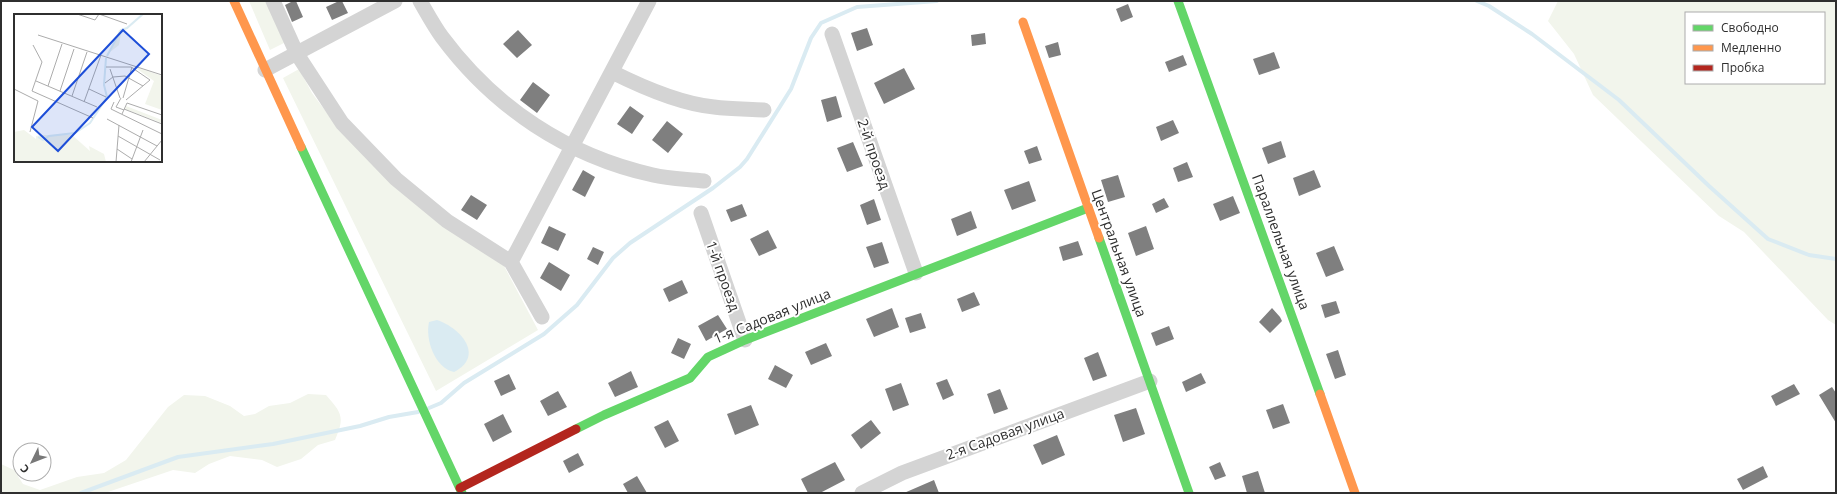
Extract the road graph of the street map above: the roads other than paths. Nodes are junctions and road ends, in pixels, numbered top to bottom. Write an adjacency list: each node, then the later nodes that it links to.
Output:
1 (234, 1): 10 (street)
2 (273, 1): 9 (street)
3 (395, 1): 9 (street)
4 (420, 1): 13 (street)
5 (649, 1): 11 (street)
6 (1178, 1): 25 (street, Параллельная улица)
7 (1023, 22): 15 (street, Центральная улица)
8 (832, 34): 18 (street, 2-й проезд)
9 (297, 54): 10 (street); 17 (street)
10 (266, 70): 22 (street)
11 (612, 72): 12 (street); 13 (street)
12 (764, 110)
13 (571, 147): 14 (street); 17 (street)
14 (704, 181)
15 (1088, 208): 18 (street, 1-я Садовая улица); 21 (street, Центральная улица)
16 (701, 213): 20 (street, 1-й проезд)
17 (511, 262): 19 (street)
18 (916, 273): 20 (street, 1-я Садовая улица)
19 (542, 316)
20 (745, 340): 22 (street, 1-я Садовая улица)
21 (1150, 381): 23 (street, 2-я Садовая улица); 24 (street, Центральная улица)
22 (461, 490)
23 (862, 493)
24 (1189, 493)
25 (1355, 493)

